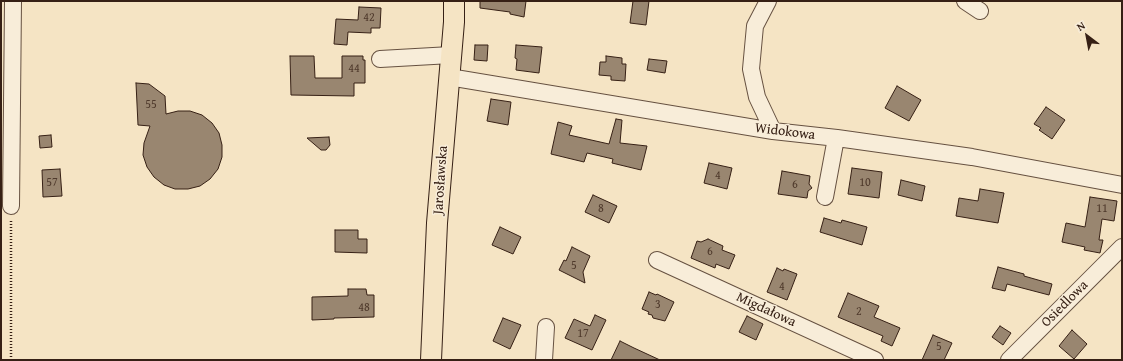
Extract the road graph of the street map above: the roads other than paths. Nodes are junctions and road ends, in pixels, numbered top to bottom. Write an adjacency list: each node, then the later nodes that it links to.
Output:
1 (13, 1): 13 (street)
2 (454, 1): 6 (main road, Jarosławska)
3 (768, 1): 9 (street)
4 (965, 1): 5 (street)
5 (980, 11)
6 (451, 55): 7 (street); 8 (main road, Jarosławska)
7 (380, 59)
8 (449, 77): 9 (street, Widokowa); 18 (main road, Jarosławska)
9 (772, 131): 10 (street, Widokowa)
10 (836, 138): 11 (street, Widokowa); 12 (street)
11 (1122, 184)
12 (825, 196)
13 (11, 206)
14 (1122, 247): 17 (street, Osiedlowa)
15 (658, 260): 20 (street, Migdałowa)
16 (546, 327): 19 (street)
17 (1014, 358)
18 (431, 360)
19 (544, 360)
20 (875, 360)

